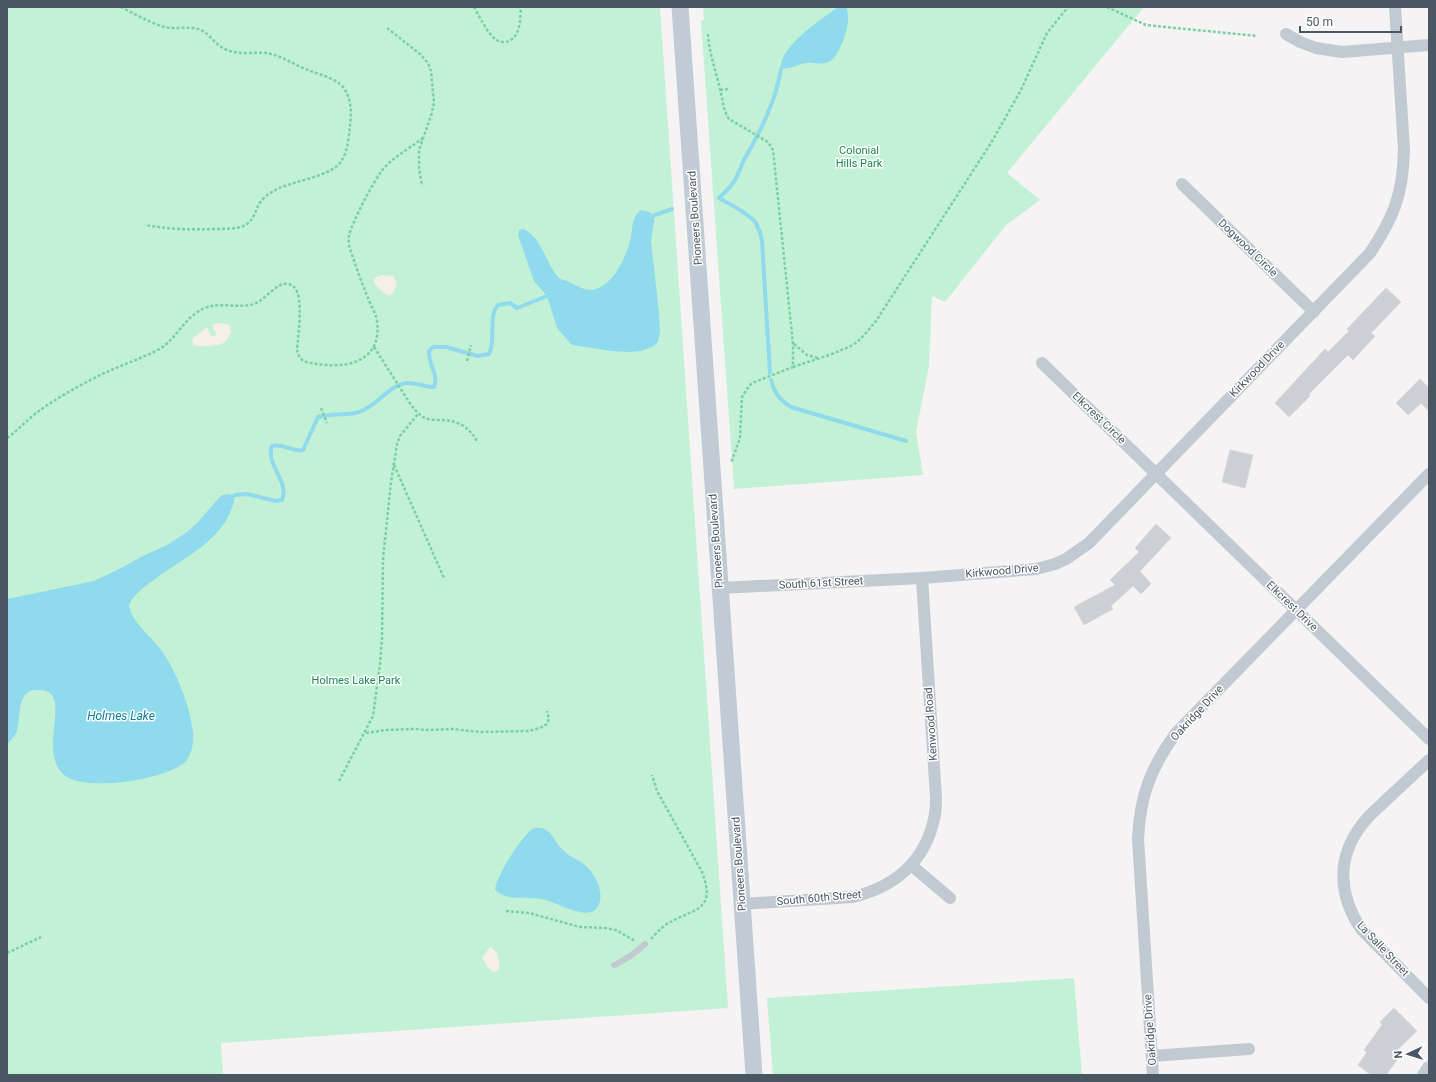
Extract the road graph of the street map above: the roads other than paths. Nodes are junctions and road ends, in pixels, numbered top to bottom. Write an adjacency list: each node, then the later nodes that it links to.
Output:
1 (680, 7): 12 (main road, Pioneers Boulevard)
2 (1395, 7): 5 (street, Kirkwood Drive)
3 (1286, 34): 5 (street)
4 (1429, 45): 5 (street)
5 (1397, 48): 7 (street, Kirkwood Drive)
6 (1182, 184): 7 (street, Dogwood Circle)
7 (1314, 312): 9 (street, Kirkwood Drive)
8 (1042, 363): 9 (street, Elkcrest Circle)
9 (1156, 474): 11 (street, Kirkwood Drive); 13 (street, Elkcrest Drive)
10 (1429, 474): 13 (street, Oakridge Drive)
11 (922, 578): 12 (street, South 61st Street); 16 (street, Kenwood Road)
12 (720, 588): 18 (main road, Pioneers Boulevard)
13 (1296, 610): 14 (street, Elkcrest Drive); 23 (street, Oakridge Drive)
14 (1429, 740)
15 (1429, 760): 21 (street, La Salle Street)
16 (911, 865): 17 (street); 18 (street, South 60th Street)
17 (950, 898)
18 (741, 904): 25 (main road, Pioneers Boulevard)
19 (645, 944): 20 (lane)
20 (614, 965)
21 (1429, 998)
22 (1248, 1049): 23 (street)
23 (1152, 1056): 26 (street, Oakridge Drive)
24 (1429, 1066): 27 (street)
25 (754, 1075)
26 (1153, 1075)
27 (1423, 1075)

